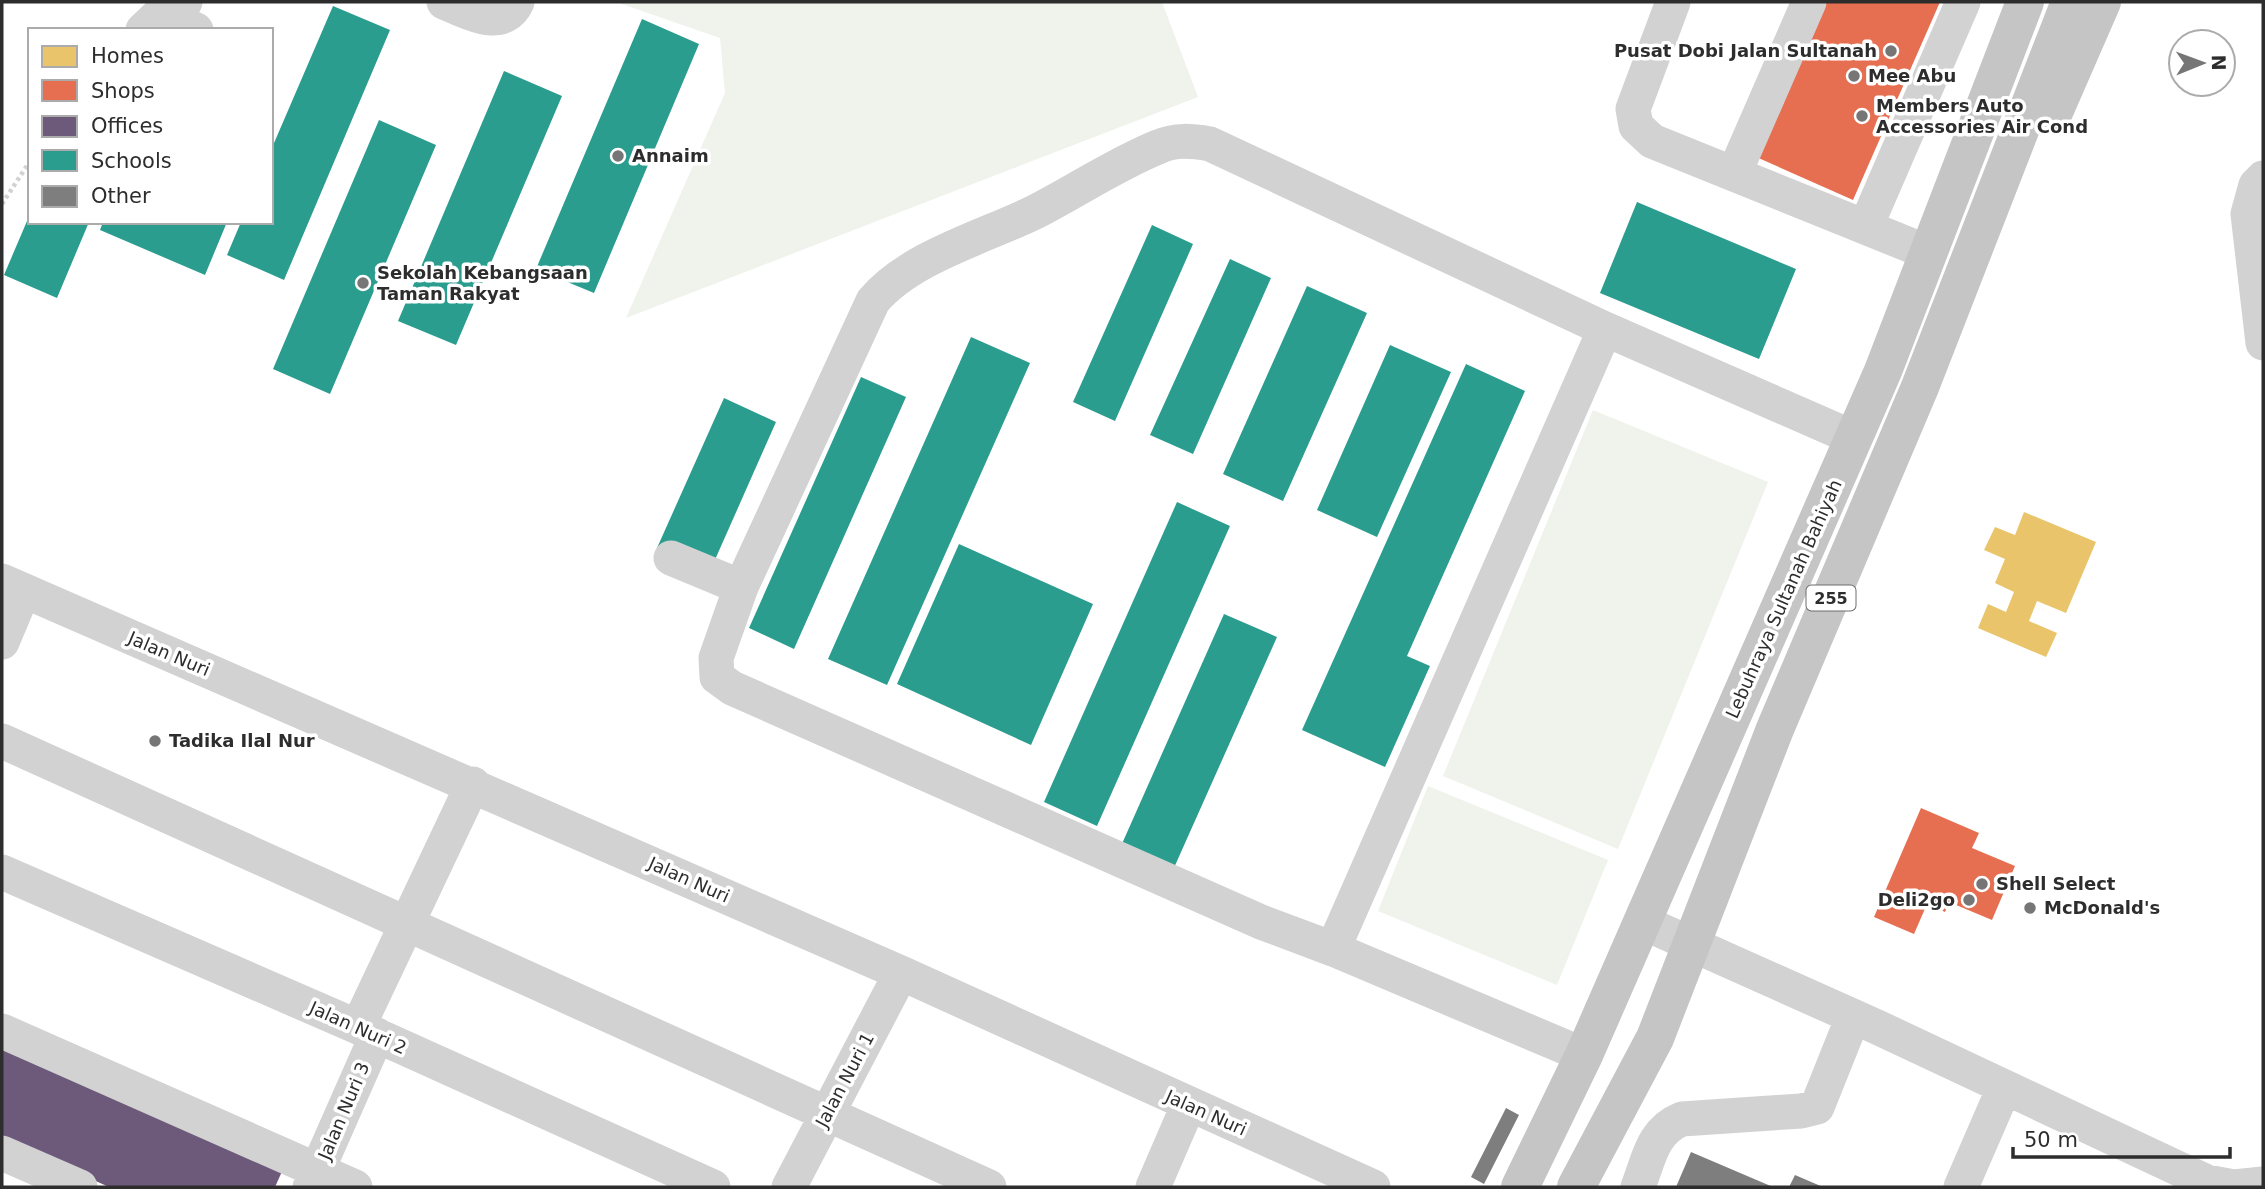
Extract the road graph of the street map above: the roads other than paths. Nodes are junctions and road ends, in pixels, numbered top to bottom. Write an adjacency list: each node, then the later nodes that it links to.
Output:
1 (444, 2): 2 (street)
2 (517, 2)
3 (1672, 2): 12 (street)
4 (1809, 2): 12 (street)
5 (1963, 2): 14 (street)
6 (2007, 2): 15 (main road)
7 (2025, 2): 18 (main road, Lebuhraya Sultanah Bahiyah / 255)
8 (2070, 2): 19 (main road, 255)
9 (2102, 2): 19 (main road)
10 (163, 15): 11 (street)
11 (192, 28)
12 (1734, 174): 14 (street)
13 (2263, 178): 17 (street)
14 (1866, 226): 15 (street)
15 (1917, 248): 18 (main road)
16 (1605, 329): 20 (street); 23 (street); 31 (street)
17 (2263, 343)
18 (1883, 370): 20 (main road, Lebuhraya Sultanah Bahiyah / 255)
19 (1920, 387): 30 (main road, 255)
20 (1854, 438): 28 (main road, Lebuhraya Sultanah Bahiyah / 255)
21 (671, 558): 23 (street)
22 (13, 587): 24 (street); 26 (street, Jalan Nuri)
23 (741, 587): 31 (street)
24 (2, 642)
25 (2, 741): 29 (street)
26 (473, 784): 29 (street, Jalan Nuri 3); 32 (street, Jalan Nuri)
27 (2, 872): 35 (street, Jalan Nuri 2)
28 (1642, 922): 30 (street); 36 (main road, Lebuhraya Sultanah Bahiyah / 255)
29 (405, 925): 35 (street, Jalan Nuri 3); 39 (street)
30 (1692, 946): 33 (street); 51 (main road, 255)
31 (1333, 949): 36 (street)
32 (901, 973): 38 (street, Jalan Nuri); 39 (street, Jalan Nuri 1)
33 (1853, 1017): 37 (street); 52 (street)
34 (2, 1031): 41 (street)
35 (367, 1031): 41 (street, Jalan Nuri 3); 45 (street, Jalan Nuri 2)
36 (1584, 1055): 50 (main road, Lebuhraya Sultanah Bahiyah / 255)
37 (2004, 1088): 53 (street); 54 (street)
38 (1188, 1106): 48 (street); 49 (street, Jalan Nuri)
39 (827, 1113): 46 (street, Jalan Nuri 1); 47 (street)
40 (2, 1153): 43 (street)
41 (303, 1177): 44 (street)
42 (2263, 1184): 54 (street)
43 (80, 1187)
44 (355, 1187)
45 (713, 1187)
46 (789, 1187)
47 (989, 1187)
48 (1153, 1187)
49 (1373, 1187)
50 (1520, 1187)
51 (1576, 1187)
52 (1638, 1187)
53 (1961, 1187)
54 (2234, 1187)

